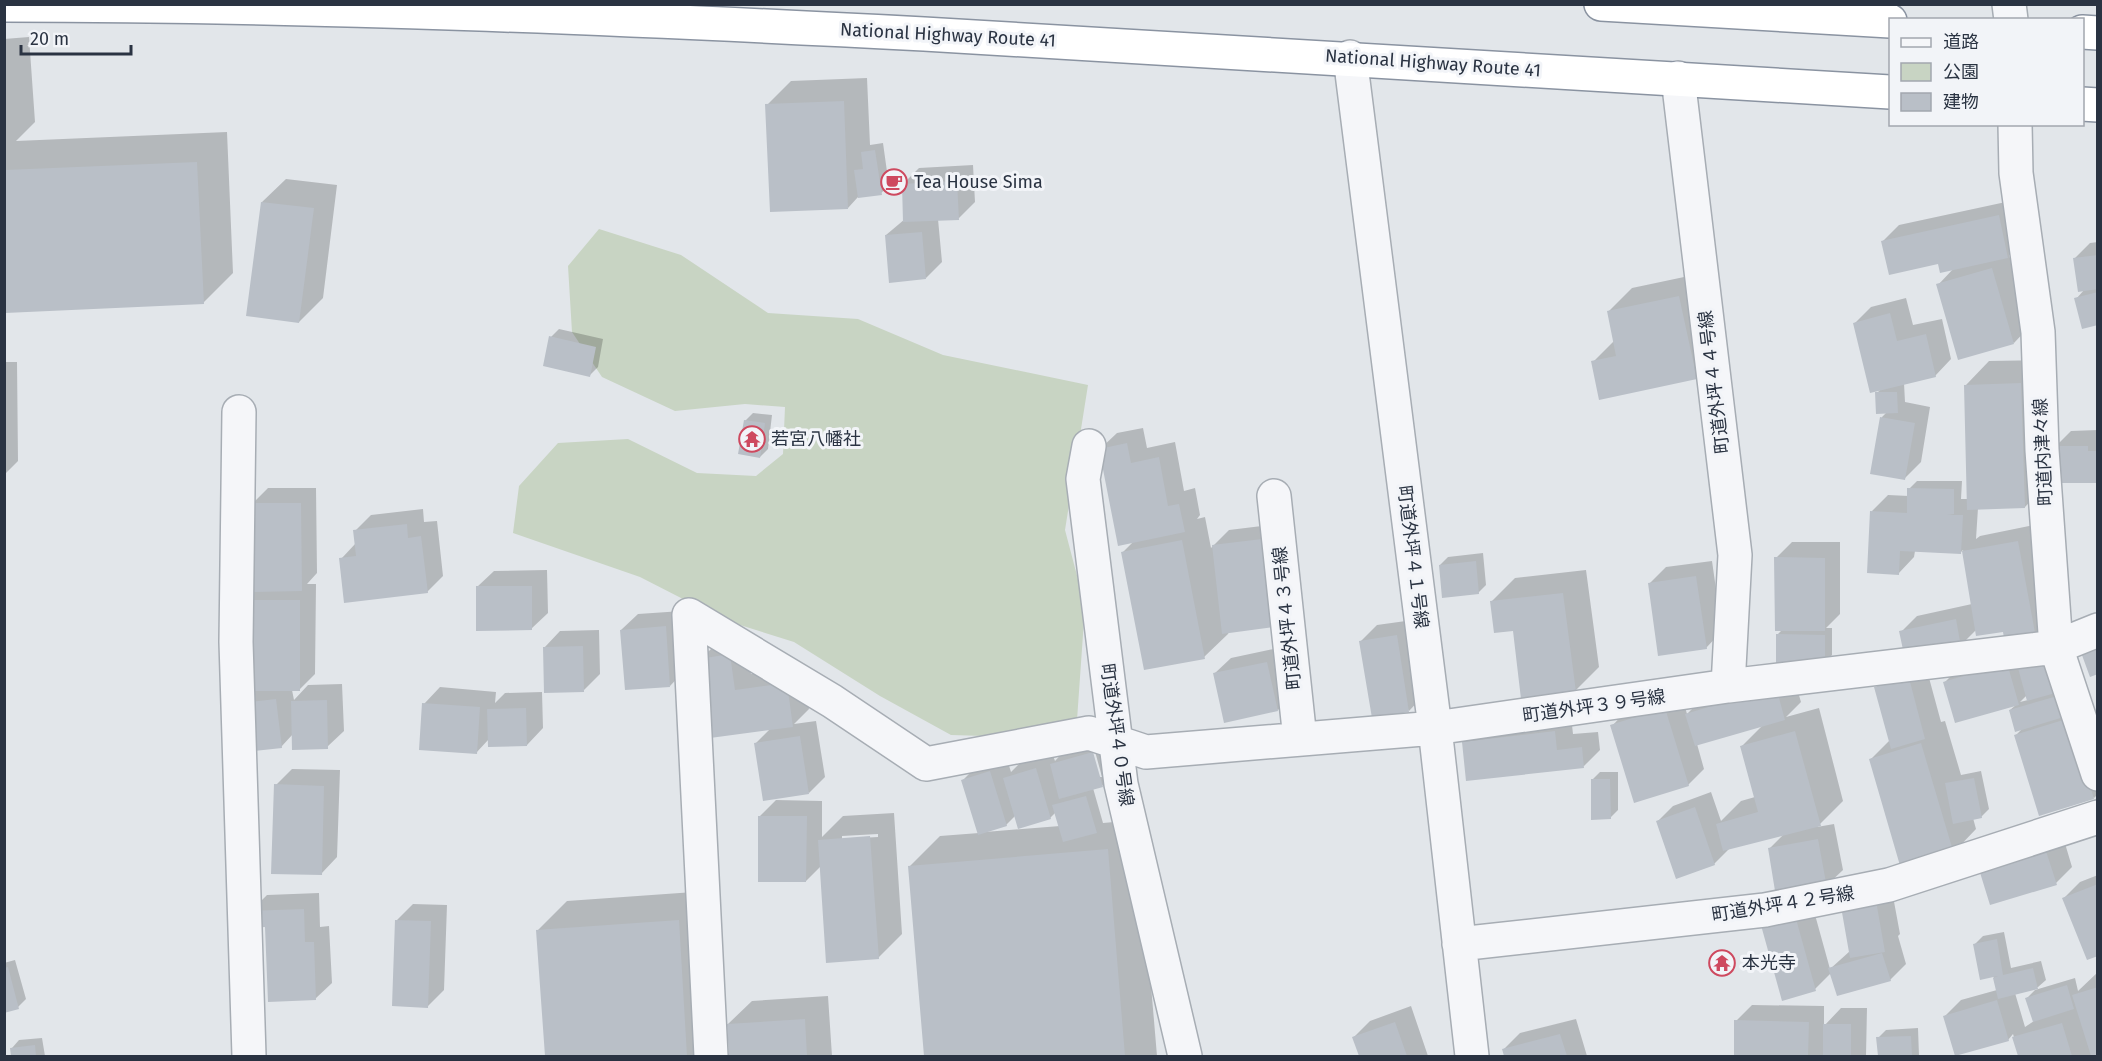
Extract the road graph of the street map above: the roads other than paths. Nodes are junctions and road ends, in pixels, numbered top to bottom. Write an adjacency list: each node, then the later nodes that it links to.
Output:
1 (4, 4): 4 (highway, National Highway Route 41)
2 (1601, 4): 3 (highway)
3 (1889, 21)
4 (1350, 57): 5 (highway, National Highway Route 41); 14 (street, 町道外坪４１号線)
5 (1678, 78): 6 (highway, National Highway Route 41); 13 (street, 町道外坪４４号線)
6 (1889, 92)
7 (2015, 126): 12 (street, 町道内津々線)
8 (239, 412): 20 (street)
9 (1089, 446): 15 (street, 町道外坪４０号線)
10 (1274, 496): 16 (street, 町道外坪４３号線)
11 (2097, 630): 12 (street, 町道外坪３９号線)
12 (2056, 647): 13 (street, 町道外坪３９号線); 17 (street, 町道内津々線)
13 (1728, 686): 14 (street, 町道外坪３９号線)
14 (1435, 729): 16 (street, 町道外坪３９号線); 19 (street, 町道外坪４１号線)
15 (1103, 738): 16 (street, 町道外坪３９号線); 21 (street); 22 (street, 町道外坪４０号線)
16 (1300, 739)
17 (2097, 774)
18 (2097, 817): 19 (street, 町道外坪４２号線)
19 (1459, 944): 23 (street, 町道外坪４１号線)
20 (249, 1056)
21 (711, 1056)
22 (1185, 1056)
23 (1472, 1056)

